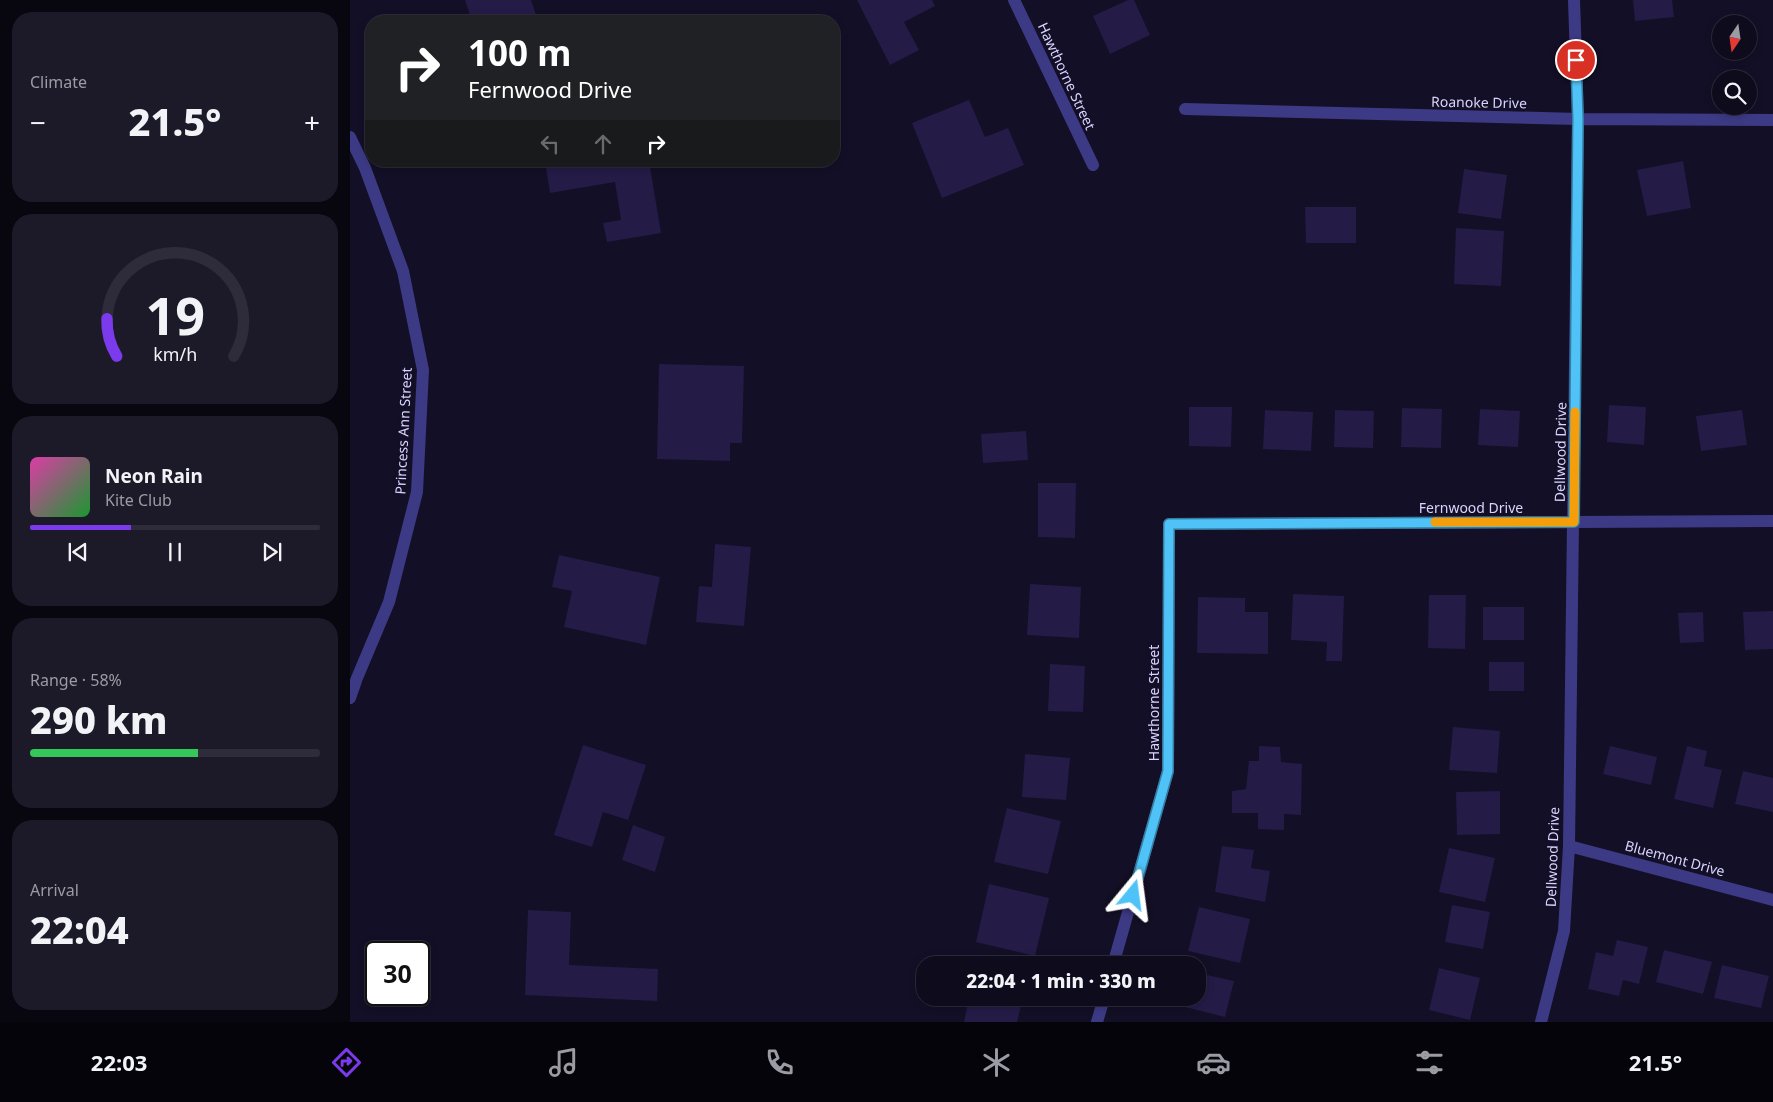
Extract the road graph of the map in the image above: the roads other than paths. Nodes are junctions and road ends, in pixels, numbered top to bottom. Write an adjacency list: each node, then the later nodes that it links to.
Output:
1 (1014, 0): 7 (street, Hawthorne Street)
2 (1574, 0): 4 (street, Dellwood Drive)
3 (1185, 109): 4 (street, Roanoke Drive)
4 (1578, 119): 5 (street, Roanoke Drive); 9 (street, Dellwood Drive)
5 (1773, 120)
6 (350, 137): 11 (street, Princess Ann Street)
7 (1093, 166)
8 (1773, 521): 9 (street, Fernwood Drive)
9 (1574, 522): 10 (street, Fernwood Drive); 12 (street, Dellwood Drive)
10 (1169, 524): 14 (street, Hawthorne Street)
11 (350, 698)
12 (1569, 846): 13 (street, Bluemont Drive); 17 (street, Dellwood Drive)
13 (1773, 900)
14 (1116, 956)
15 (1102, 1006): 16 (street)
16 (1097, 1022)
17 (1541, 1022)

